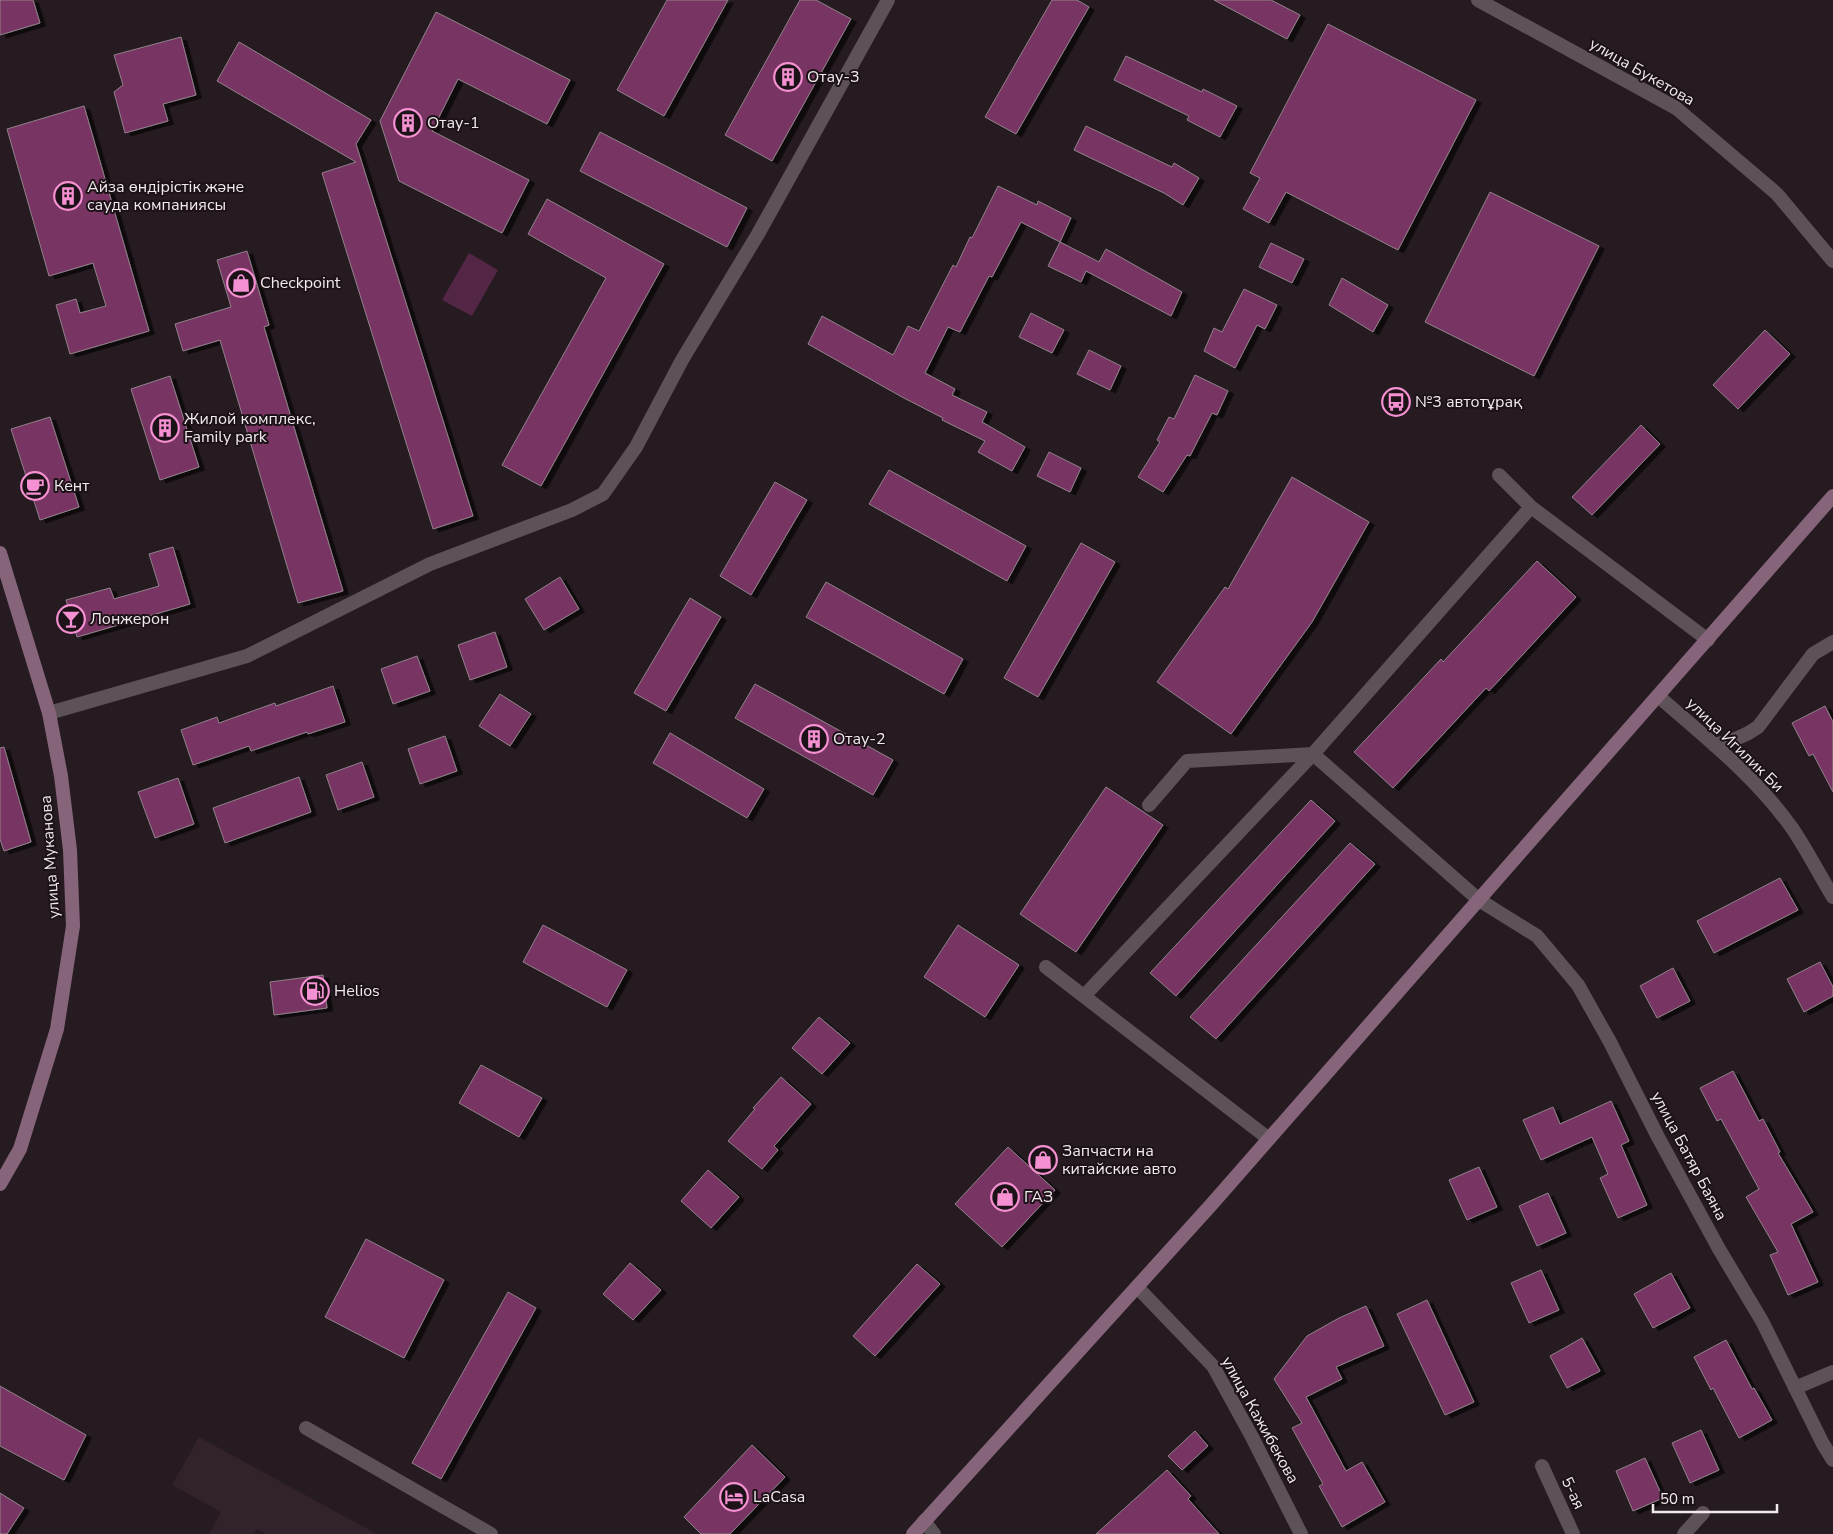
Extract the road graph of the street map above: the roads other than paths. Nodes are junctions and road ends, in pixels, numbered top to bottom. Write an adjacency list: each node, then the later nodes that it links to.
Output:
1 (888, 0): 11 (street)
2 (1478, 0): 3 (street, улица Букетова)
3 (1833, 261)
4 (1499, 475): 6 (street)
5 (1833, 496): 8 (main road)
6 (1531, 507): 8 (street); 13 (street)
7 (0, 553): 11 (main road, улица Муканова)
8 (1708, 640): 10 (main road)
9 (1833, 642): 12 (street)
10 (1658, 696): 12 (street, улица Игилик Би); 16 (main road)
11 (49, 713): 20 (main road, улица Муканова)
12 (1714, 745): 15 (street, улица Игилик Би)
13 (1313, 754): 14 (street); 16 (street, улица Батяр Баяна); 18 (street)
14 (1149, 805)
15 (1833, 897)
16 (1479, 900): 19 (main road); 23 (street, улица Батяр Баяна)
17 (1046, 966): 18 (street)
18 (1084, 996): 19 (street)
19 (1269, 1139): 21 (main road)
20 (0, 1184)
21 (1137, 1287): 28 (main road); 32 (street, улица Кажибекова)
22 (1833, 1372): 23 (street)
23 (1795, 1388): 25 (street, улица Батяр Баяна)
24 (306, 1428): 29 (street)
25 (1833, 1460)
26 (1542, 1466): 33 (street, 5-ая)
27 (1703, 1513): 34 (street)
28 (924, 1521): 30 (main road); 31 (street)
29 (491, 1534)
30 (913, 1534)
31 (934, 1534)
32 (1301, 1534)
33 (1573, 1534)
34 (1684, 1534)

